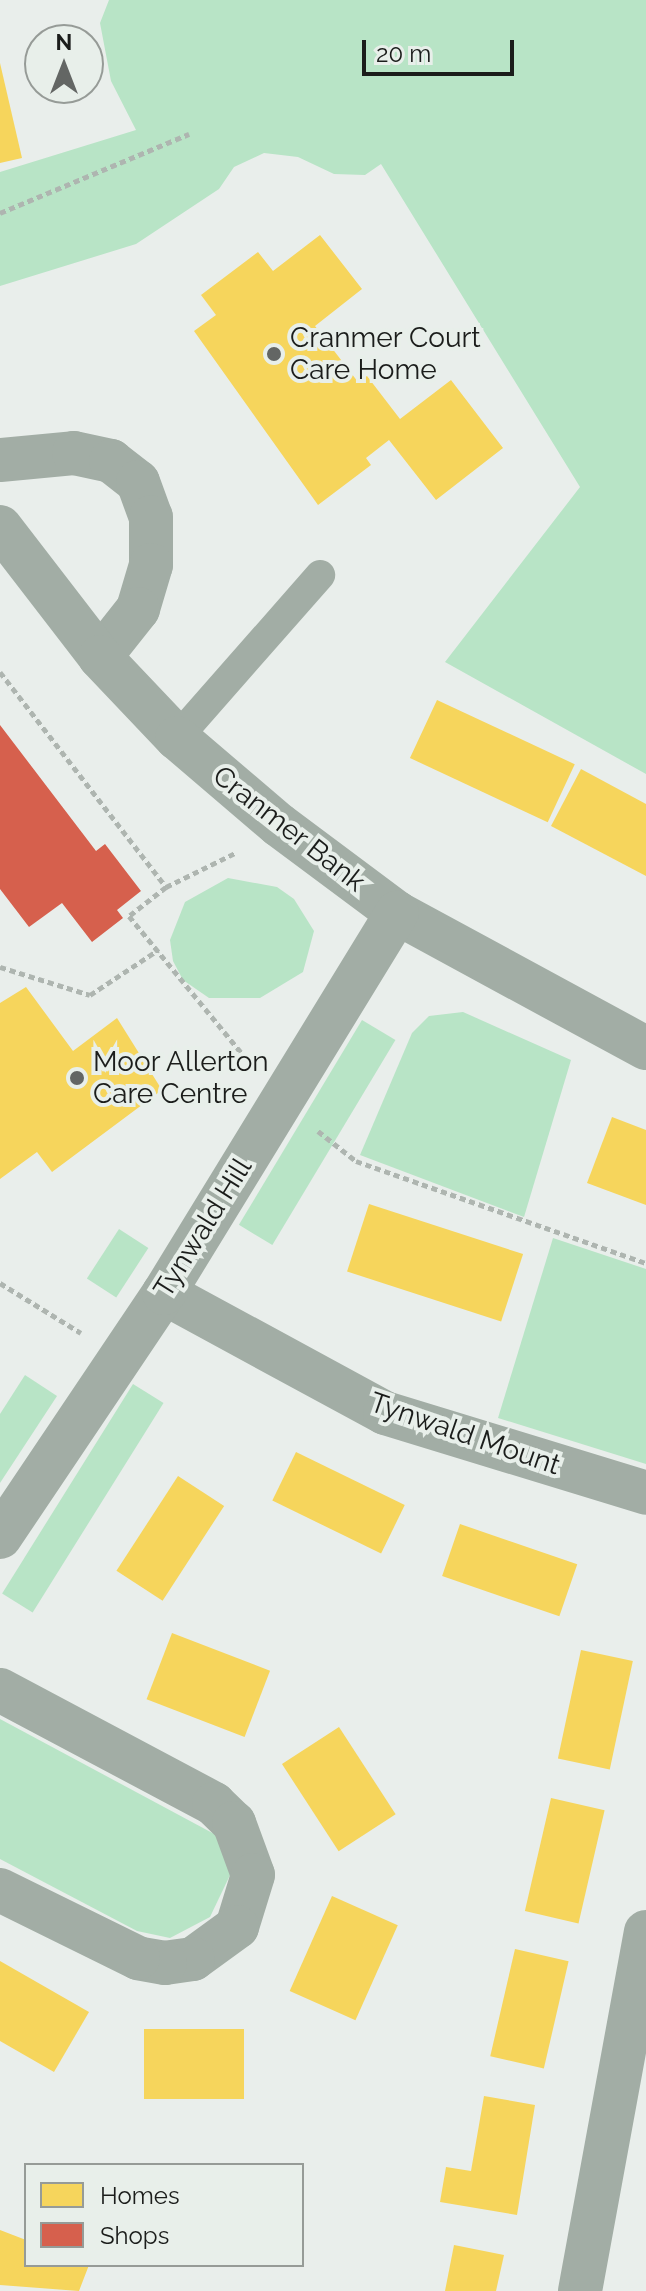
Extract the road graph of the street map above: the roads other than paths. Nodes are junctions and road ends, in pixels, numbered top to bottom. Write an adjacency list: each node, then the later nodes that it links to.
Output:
1 (0, 460): 4 (street)
2 (0, 527): 4 (street, Cranmer Bank)
3 (320, 575): 5 (lane)
4 (100, 657): 5 (street, Cranmer Bank)
5 (177, 738): 6 (street, Cranmer Bank)
6 (397, 913): 7 (street, Cranmer Bank); 8 (street, Tynwald Hill)
7 (646, 1048)
8 (164, 1293): 9 (street, Tynwald Mount); 10 (street, Tynwald Hill)
9 (646, 1493)
10 (0, 1537)
11 (0, 1690): 12 (street)
12 (0, 1890)
13 (645, 1937): 14 (street)
14 (632, 2107): 15 (street)
15 (580, 2291)

